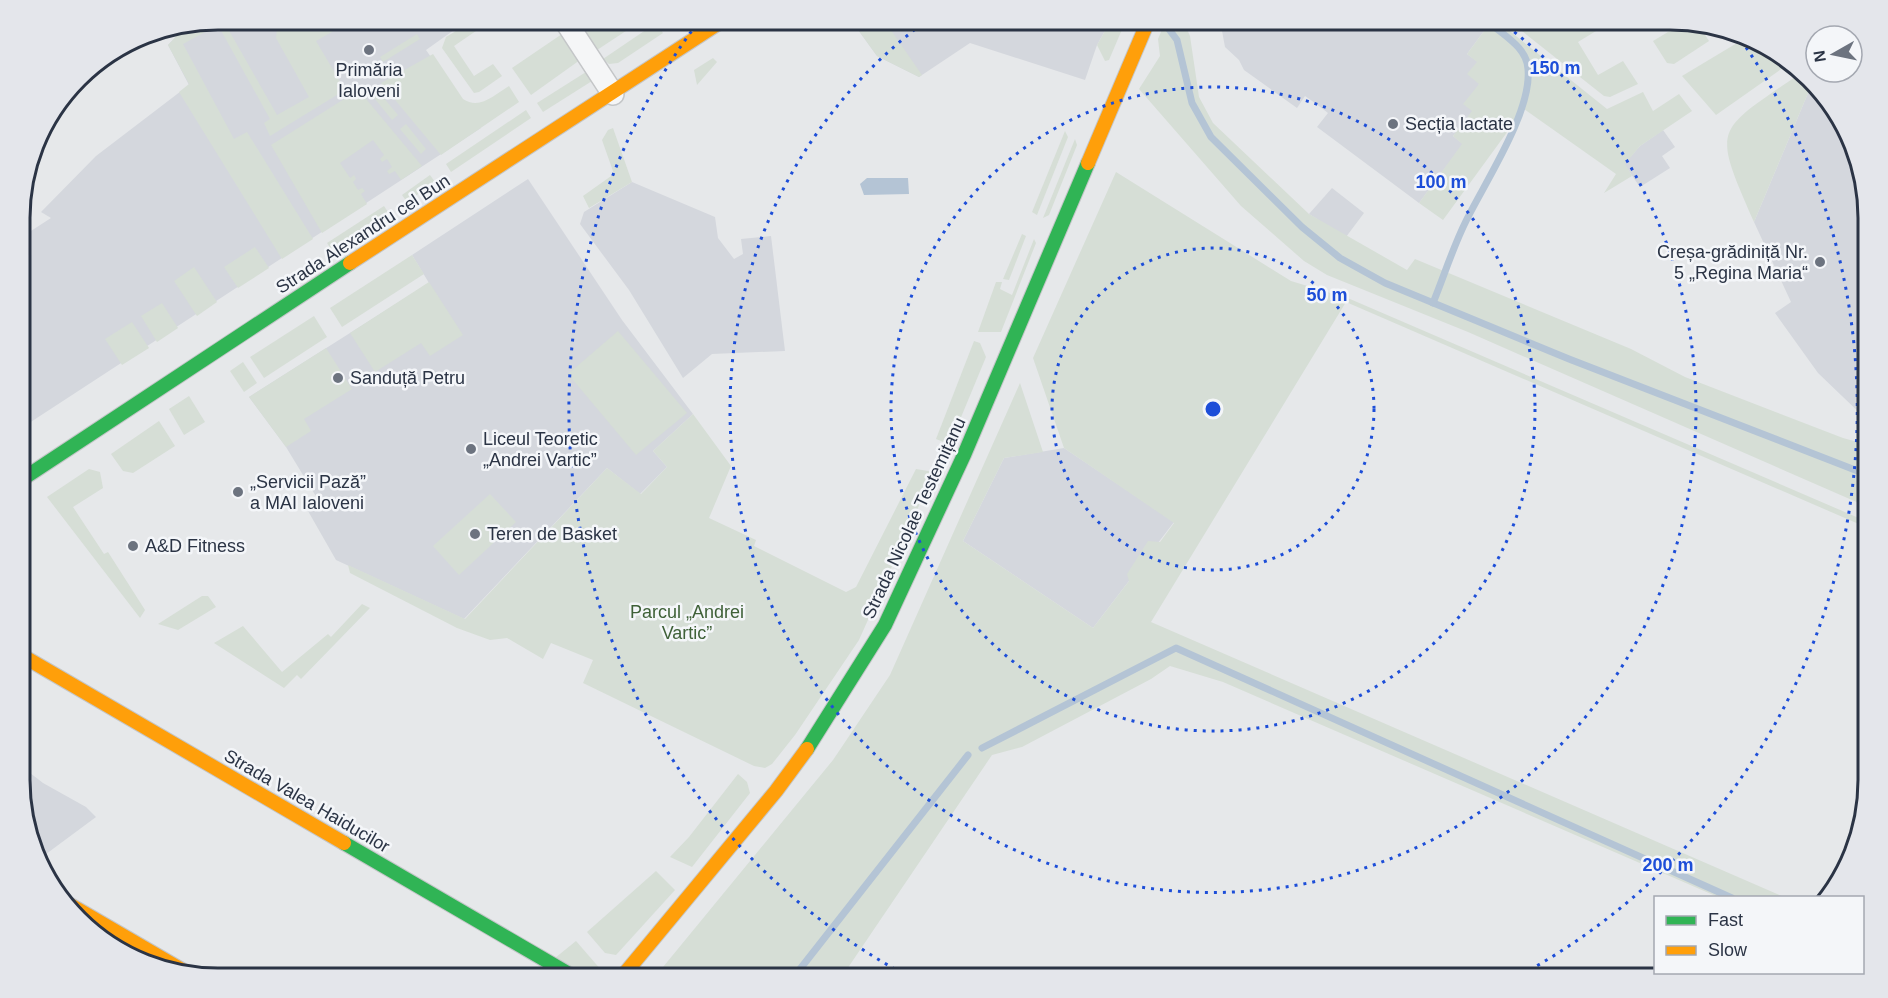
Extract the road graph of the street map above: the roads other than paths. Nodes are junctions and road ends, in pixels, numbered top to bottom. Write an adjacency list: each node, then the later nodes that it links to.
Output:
1 (571, 30): 4 (street)
2 (710, 30): 4 (main road, Strada Alexandru cel Bun)
3 (1145, 30): 10 (main road, Strada Nicolae Testemițanu)
4 (613, 94): 5 (main road, Strada Alexandru cel Bun)
5 (30, 474)
6 (30, 660): 9 (main road, Strada Valea Haiducilor)
7 (87, 915): 8 (main road)
8 (167, 961)
9 (559, 968)
10 (629, 968)

